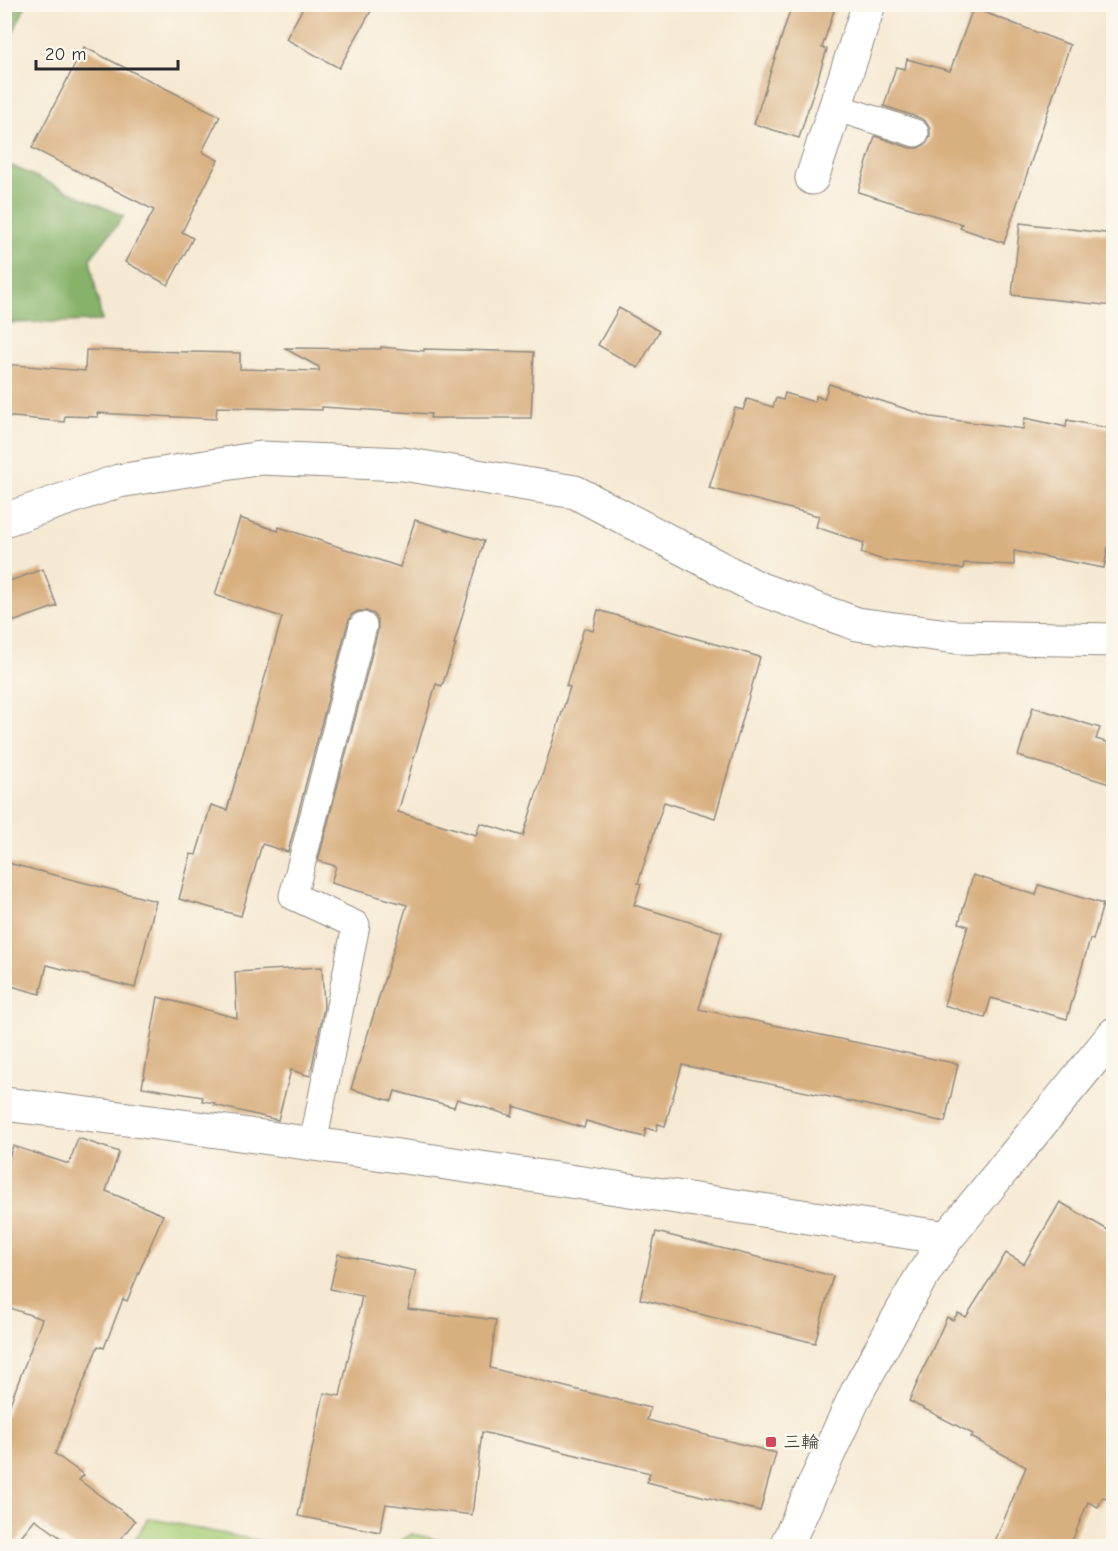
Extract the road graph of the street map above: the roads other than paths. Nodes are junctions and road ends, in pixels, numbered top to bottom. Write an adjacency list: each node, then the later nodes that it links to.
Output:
1 (869, 4): 2 (street)
2 (836, 107): 3 (lane); 4 (street)
3 (915, 133)
4 (812, 178)
5 (4, 520): 7 (street)
6 (363, 626): 10 (lane)
7 (1113, 640)
8 (1113, 1034): 11 (street)
9 (4, 1104): 10 (street)
10 (313, 1144): 11 (street)
11 (947, 1238): 12 (street)
12 (786, 1546)

